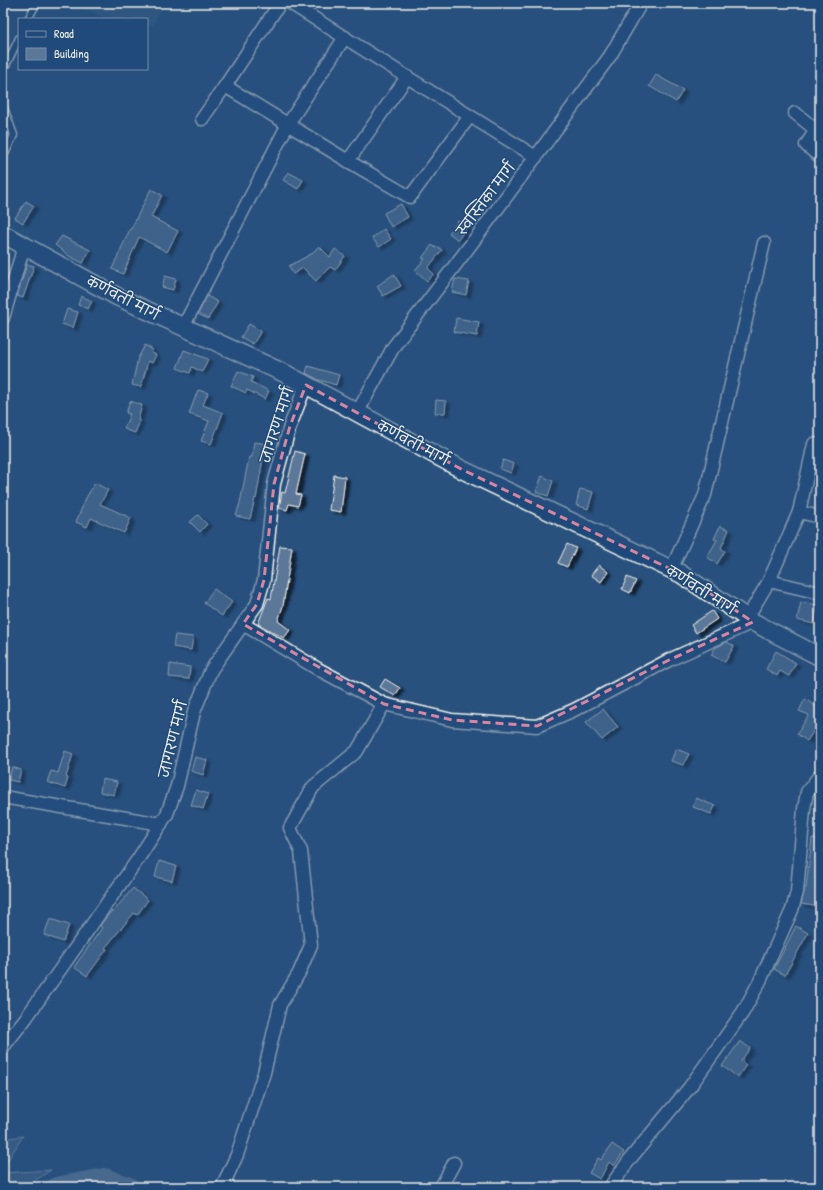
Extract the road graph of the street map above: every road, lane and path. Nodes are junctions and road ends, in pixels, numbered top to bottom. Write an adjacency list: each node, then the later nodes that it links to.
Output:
1 (37, 3): 5 (lane)
2 (280, 3): 10 (street)
3 (290, 3): 6 (street)
4 (641, 3): 16 (street, स्वस्तिका मार्ग)
5 (29, 18)
6 (345, 37): 9 (street); 15 (street)
7 (18, 40): 8 (lane)
8 (3, 72)
9 (407, 77): 13 (street); 19 (street)
10 (225, 86): 14 (street); 15 (street)
11 (3, 105): 18 (lane)
12 (795, 113): 17 (street)
13 (470, 116): 16 (street); 19 (street)
14 (202, 119)
15 (288, 124): 19 (street); 24 (street)
16 (536, 156): 26 (street, स्वस्तिका मार्ग)
17 (820, 156)
18 (3, 158)
19 (348, 161)
20 (3, 234): 22 (main road, कर्णवती मार्ग)
21 (764, 242): 30 (street)
22 (24, 246): 23 (street); 24 (main road, कर्णवती मार्ग)
23 (3, 318)
24 (183, 327): 25 (main road, कर्णवती मार्ग)
25 (306, 385): 26 (main road, कर्णवती मार्ग); 34 (street, जागरण मार्ग)
26 (357, 413): 30 (main road, कर्णवती मार्ग)
27 (820, 445): 28 (street)
28 (799, 512): 29 (street); 31 (street)
29 (820, 517)
30 (671, 570): 33 (main road, कर्णवती मार्ग)
31 (770, 581): 32 (street); 33 (street)
32 (820, 593)
33 (750, 620): 35 (main road, कर्णवती मार्ग); 36 (street)
34 (243, 624): 36 (street); 39 (street, जागरण मार्ग)
35 (820, 657)
36 (384, 704): 42 (street)
37 (820, 775): 44 (street)
38 (3, 797): 39 (street)
39 (161, 824): 40 (street, जागरण मार्ग)
40 (3, 1047)
41 (454, 1163): 43 (street)
42 (222, 1187)
43 (441, 1187)
44 (610, 1187)

